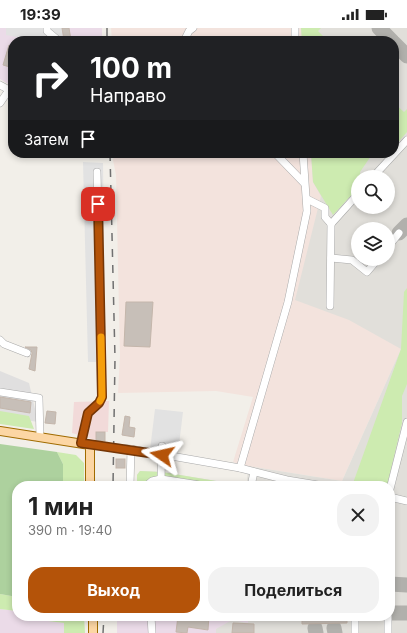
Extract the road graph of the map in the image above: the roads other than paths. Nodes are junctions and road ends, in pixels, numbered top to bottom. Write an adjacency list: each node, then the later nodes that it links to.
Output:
1 (46, 28): 3 (street)
2 (193, 28): 4 (street)
3 (53, 36)
4 (186, 36)
5 (8, 94): 6 (street)
6 (0, 103)
7 (407, 140): 8 (street)
8 (399, 149)
9 (280, 158): 14 (street)
10 (302, 158): 14 (street)
11 (390, 158): 12 (street)
12 (379, 170)
13 (97, 172): 31 (street)
14 (304, 183): 15 (street)
15 (308, 199): 17 (street); 36 (street)
16 (351, 202): 17 (street)
17 (331, 224): 20 (street)
18 (399, 233): 19 (street)
19 (395, 238)
20 (331, 258): 21 (street); 24 (street)
21 (351, 260)
22 (360, 266): 23 (street)
23 (372, 266)
24 (330, 306)
25 (0, 340): 26 (street)
26 (27, 354)
27 (0, 392): 30 (street)
28 (407, 422): 45 (street)
29 (0, 431): 30 (main road)
30 (40, 437): 31 (main road)
31 (81, 443): 32 (main road)
32 (90, 445): 34 (street); 39 (main road)
33 (162, 446): 35 (street)
34 (131, 449): 35 (street); 40 (street)
35 (162, 455): 36 (street); 38 (street)
36 (240, 468): 37 (street)
37 (254, 472): 43 (street); 44 (street)
38 (161, 479): 41 (street); 42 (street)
39 (90, 481)
40 (130, 481)
41 (152, 481)
42 (174, 481)
43 (252, 481)
44 (299, 481)
45 (392, 481)
46 (395, 498): 47 (street)
47 (407, 501)
48 (93, 621): 52 (main road)
49 (151, 621): 53 (street)
50 (355, 621): 54 (street)
51 (388, 621): 55 (street)
52 (93, 633)
53 (152, 633)
54 (355, 633)
55 (388, 633)

